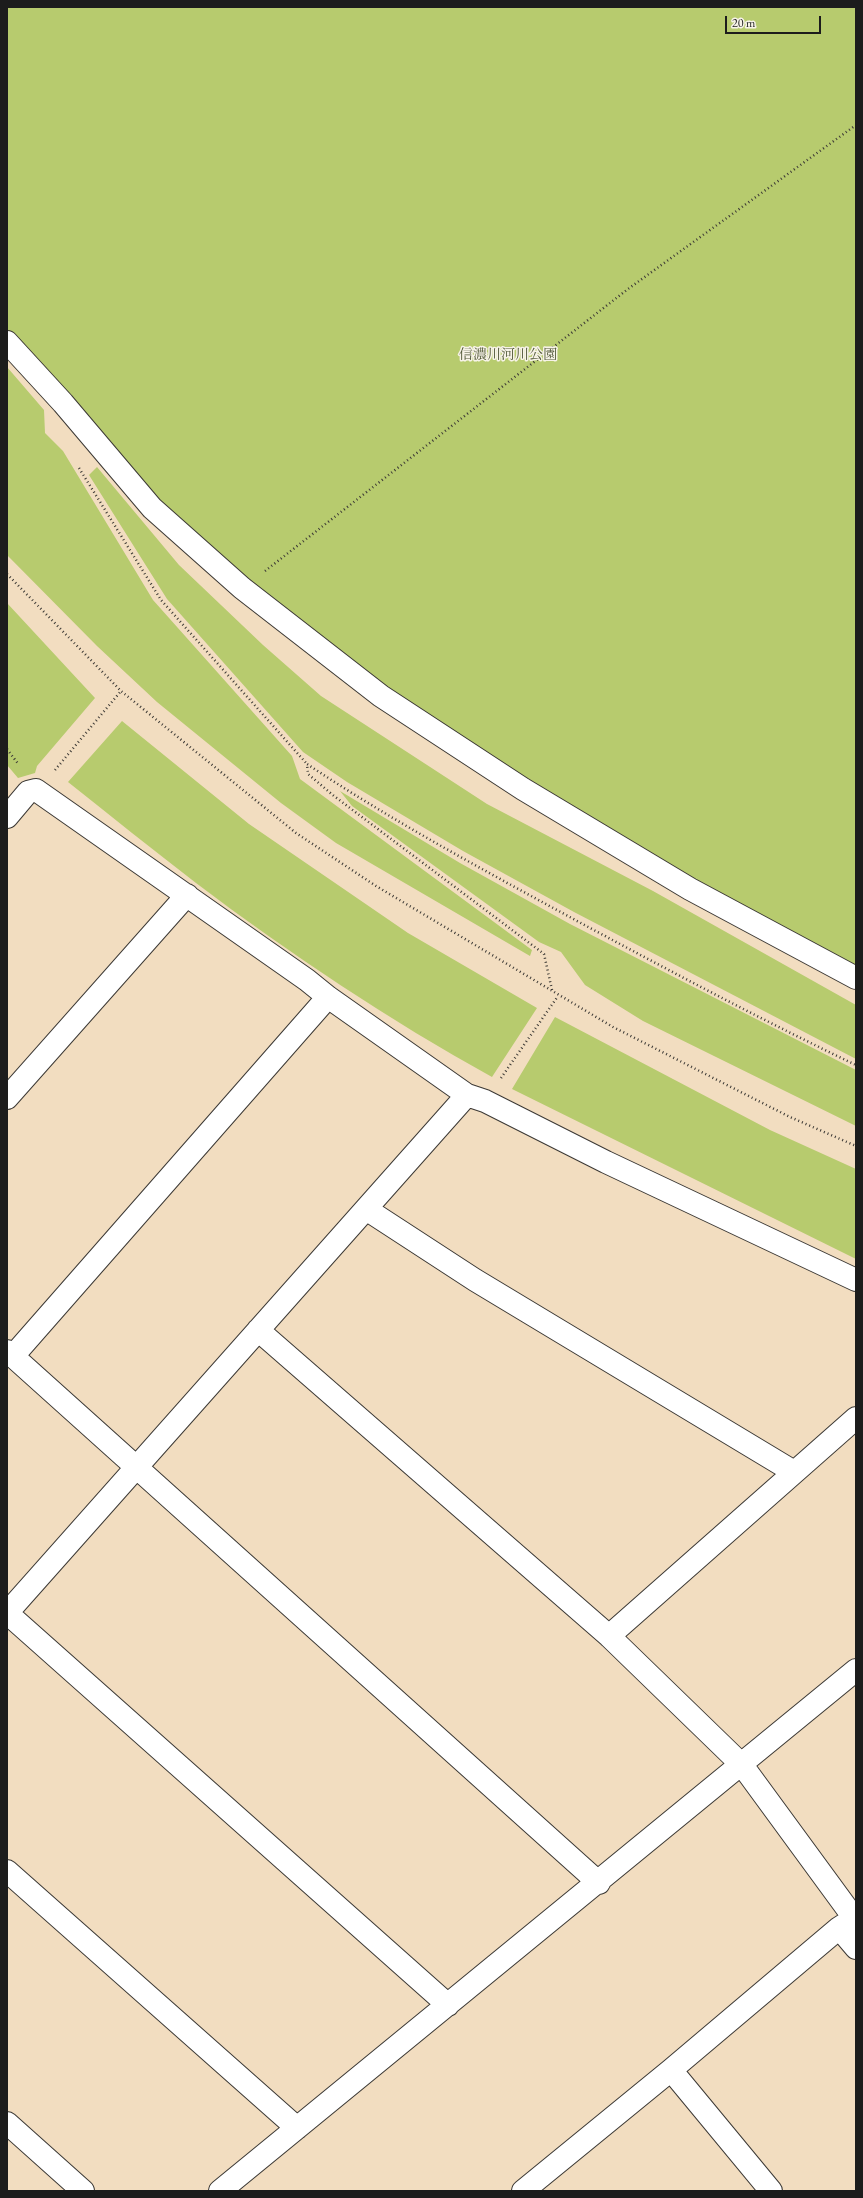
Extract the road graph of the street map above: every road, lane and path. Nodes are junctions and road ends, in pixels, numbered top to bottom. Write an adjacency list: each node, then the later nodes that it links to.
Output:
1 (856, 125): 5 (path)
2 (7, 342): 3 (street)
3 (88, 435): 5 (street); 7 (path)
4 (7, 574): 6 (path)
5 (242, 588): 11 (street)
6 (121, 691): 8 (path); 12 (path)
7 (307, 764): 12 (path); 15 (path)
8 (52, 773)
9 (7, 816): 10 (street)
10 (188, 895): 14 (street); 16 (street)
11 (856, 978)
12 (552, 991): 13 (path)
13 (558, 996): 17 (path); 18 (path)
14 (328, 997): 17 (street); 22 (street)
15 (856, 1064)
16 (7, 1098)
17 (476, 1098): 19 (street); 20 (street)
18 (856, 1146)
19 (366, 1209): 21 (street); 25 (street)
20 (856, 1280)
21 (258, 1330): 24 (street); 26 (street)
22 (10, 1354): 24 (street)
23 (856, 1418): 25 (street)
24 (136, 1468): 30 (street); 33 (street)
25 (794, 1472): 26 (street)
26 (609, 1636): 28 (street)
27 (856, 1670): 28 (street)
28 (742, 1766): 30 (street); 31 (street)
29 (7, 1871): 36 (street)
30 (599, 1883): 33 (street)
31 (850, 1921): 32 (street); 34 (street)
32 (856, 1948)
33 (448, 2006): 36 (street)
34 (671, 2070): 39 (street); 40 (street)
35 (7, 2123): 37 (street)
36 (297, 2128): 38 (street)
37 (83, 2191)
38 (220, 2191)
39 (523, 2191)
40 (771, 2191)

